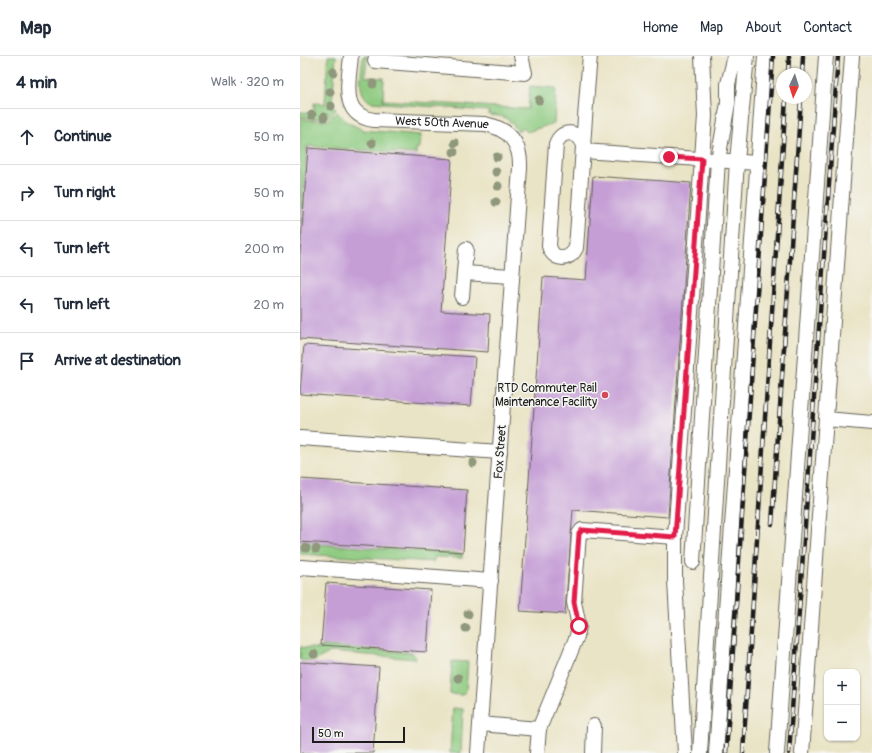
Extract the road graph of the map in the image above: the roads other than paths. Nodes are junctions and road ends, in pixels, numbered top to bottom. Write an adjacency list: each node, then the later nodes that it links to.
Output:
1 (351, 56): 15 (street, West 50th Avenue)
2 (376, 56): 3 (street)
3 (521, 56)
4 (584, 56): 13 (street)
5 (590, 56): 13 (street)
6 (702, 56): 16 (street)
7 (735, 56): 17 (street)
8 (747, 56): 17 (street)
9 (755, 56): 17 (street)
10 (765, 56): 17 (street)
11 (826, 56): 44 (street)
12 (852, 56): 22 (street)
13 (589, 71): 14 (street)
14 (584, 148): 14 (street); 16 (street)
15 (519, 151): 20 (street, Fox Street)
16 (702, 159): 17 (street); 26 (street)
17 (737, 161): 28 (street); 28 (street)
18 (466, 249): 19 (street)
19 (464, 273): 20 (street); 21 (street)
20 (512, 276): 25 (street, Fox Street)
21 (462, 297)
22 (826, 419): 23 (street); 45 (street)
23 (872, 422)
24 (300, 438): 25 (street)
25 (500, 452): 30 (street, Fox Street)
26 (675, 537): 27 (street); 36 (street)
27 (675, 561): 28 (street); 32 (street)
28 (712, 564): 31 (street); 33 (street); 42 (street); 43 (street)
29 (300, 569): 30 (street)
30 (491, 581): 34 (street, Fox Street)
31 (697, 648)
32 (682, 698): 33 (street); 40 (street)
33 (703, 699): 41 (street)
34 (480, 724): 36 (street); 37 (street, Fox Street)
35 (594, 726): 39 (street)
36 (539, 729): 38 (street)
37 (478, 753)
38 (537, 753)
39 (593, 753)
40 (685, 753)
41 (700, 753)
42 (709, 753)
43 (716, 753)
44 (777, 753)
45 (802, 753)

